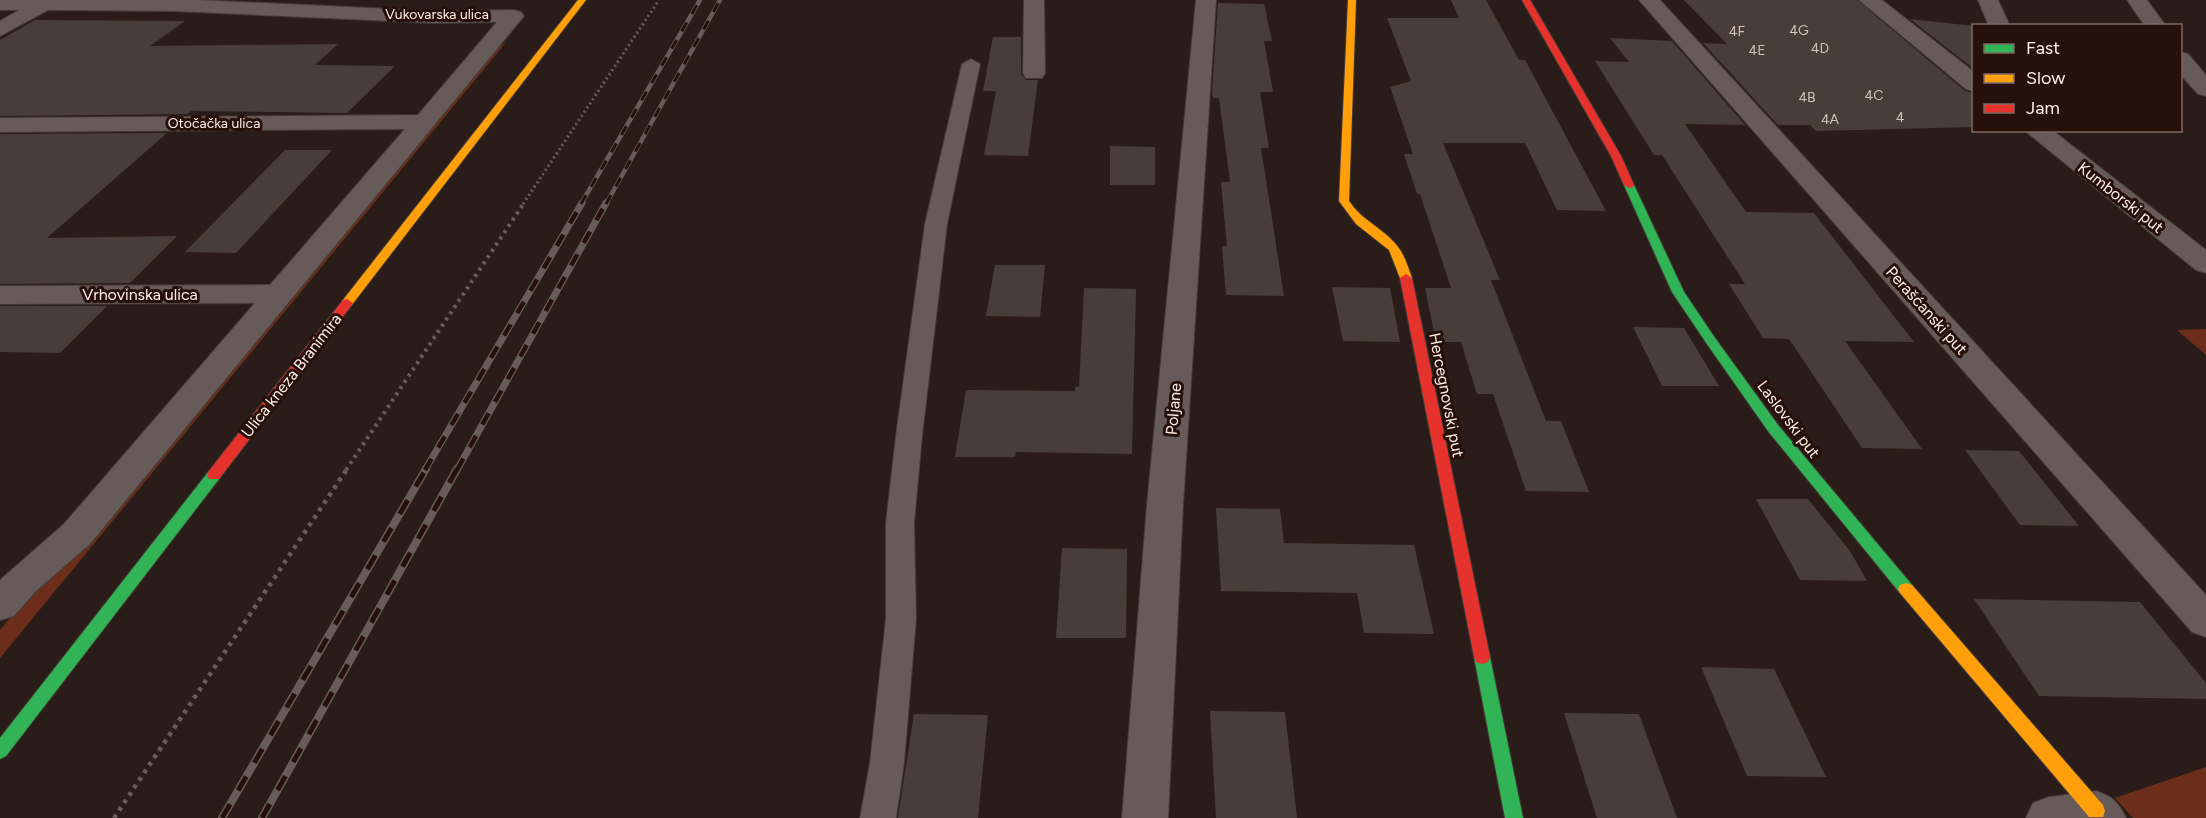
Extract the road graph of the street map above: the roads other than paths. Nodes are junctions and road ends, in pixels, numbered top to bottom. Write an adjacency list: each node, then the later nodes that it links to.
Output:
1 (379, 0): 14 (street)
2 (582, 0): 33 (street, Ulica kneza Branimira)
3 (1034, 0): 20 (street)
4 (1206, 0): 36 (street, Poljane)
5 (1352, 0): 37 (street, Hercegnovski put)
6 (1526, 0): 34 (street, Laslovski put)
7 (1649, 0): 32 (street, Perašćanski put)
8 (1869, 0): 21 (street)
9 (1988, 0): 15 (street)
10 (2137, 0): 16 (street)
11 (178, 2): 13 (street, Vukovarska ulica); 14 (street, Vukovarska ulica)
12 (0, 4): 13 (street, Vukovarska ulica)
13 (43, 5): 17 (street)
14 (359, 13): 23 (street, Vukovarska ulica)
15 (1999, 24)
16 (2155, 24)
17 (0, 30)
18 (2182, 60): 22 (street)
19 (970, 64): 35 (lane)
20 (1034, 73)
21 (1972, 82)
22 (2206, 89)
23 (428, 122): 24 (street, Otočačka ulica); 29 (street)
24 (0, 125)
25 (2039, 132): 27 (street, Kumborski put)
26 (2206, 231): 27 (street)
27 (2176, 240): 28 (street, Kumborski put)
28 (2206, 264)
29 (280, 294): 30 (street, Vrhovinska ulica); 31 (street)
30 (0, 295)
31 (7, 589)
32 (2206, 621)
33 (0, 751)
34 (2100, 815): 38 (street)
35 (878, 818)
36 (1145, 818)
37 (1514, 818)
38 (2049, 818)

